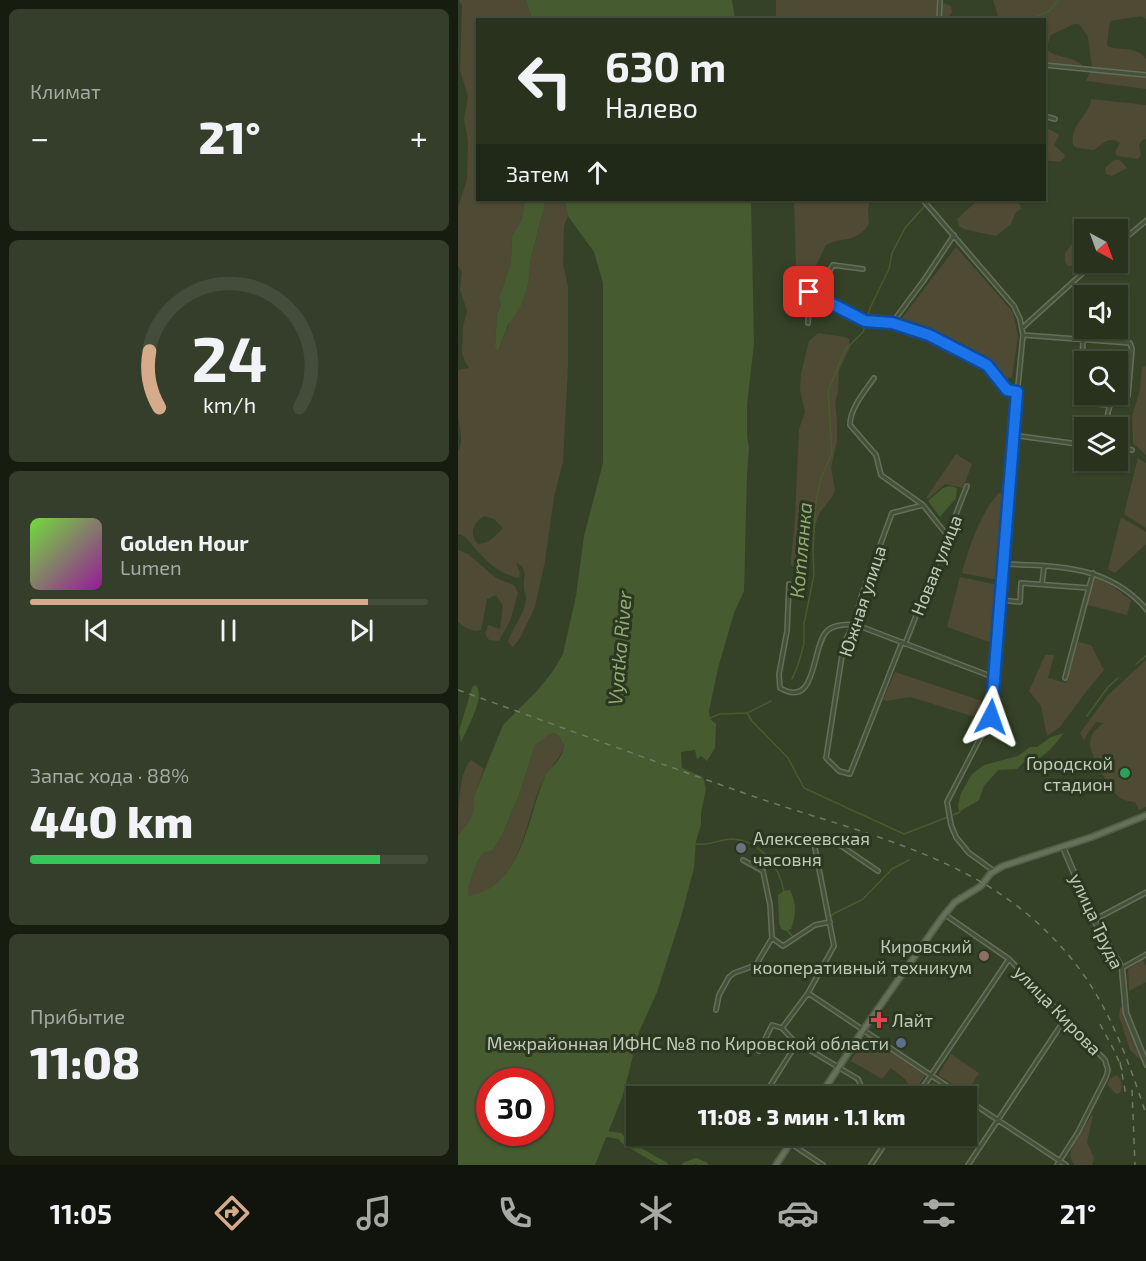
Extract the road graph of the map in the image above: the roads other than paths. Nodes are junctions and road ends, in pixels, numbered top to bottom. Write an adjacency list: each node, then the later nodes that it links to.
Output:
1 (940, 0): 2 (street)
2 (939, 18)
3 (1046, 65): 4 (street)
4 (1146, 75)
5 (1046, 116): 6 (street)
6 (1055, 118)
7 (924, 201): 9 (street)
8 (1146, 220): 10 (street)
9 (954, 235): 16 (street); 17 (street)
10 (1128, 235)
11 (863, 269): 14 (street)
12 (1084, 273): 17 (street)
13 (796, 289): 14 (street)
14 (816, 295): 15 (street); 16 (street)
15 (808, 322)
16 (892, 323): 23 (street)
17 (1022, 328): 18 (street)
18 (1023, 335): 19 (street); 23 (street)
19 (1074, 338)
20 (1083, 339): 21 (street); 24 (street)
21 (1083, 351)
22 (874, 378): 32 (street)
23 (1017, 392): 27 (street)
24 (1128, 396)
25 (1109, 405): 26 (street)
26 (1107, 417)
27 (1013, 435): 28 (street); 34 (street)
28 (1074, 443)
29 (1128, 449): 30 (street)
30 (1132, 450)
31 (967, 486): 33 (street, Новая улица)
32 (923, 505): 33 (street); 42 (street, Южная улица)
33 (947, 535): 43 (street, Новая улица)
34 (1003, 564): 35 (street); 40 (street)
35 (1044, 567): 36 (street); 38 (street)
36 (1093, 573): 39 (street); 41 (street)
37 (789, 584): 42 (street)
38 (1042, 584): 39 (street); 40 (street)
39 (1089, 588): 45 (street)
40 (1000, 600): 44 (street)
41 (1146, 610)
42 (854, 624): 43 (street); 46 (street, Южная улица)
43 (903, 643): 44 (street); 46 (street, Новая улица)
44 (993, 677): 51 (street)
45 (1065, 678)
46 (850, 774)
47 (1146, 815): 48 (main road)
48 (1063, 847): 51 (main road); 54 (street, улица Труда)
49 (743, 860): 56 (street)
50 (878, 871): 55 (street)
51 (994, 871): 53 (main road)
52 (1146, 892): 54 (street)
53 (944, 914): 58 (street, улица Кирова); 64 (main road)
54 (1094, 920): 59 (street, улица Труда)
55 (830, 922): 56 (street); 60 (street)
56 (772, 938): 61 (street)
57 (1146, 954): 59 (street)
58 (1009, 959): 62 (street, улица Кирова); 69 (street)
59 (1122, 968): 67 (street, улица Труда)
60 (808, 993): 63 (street); 64 (street)
61 (716, 1010)
62 (1065, 1018): 76 (street); 80 (street, улица Кирова)
63 (782, 1028): 65 (street); 66 (street)
64 (863, 1030): 68 (main road); 69 (street)
65 (797, 1043): 68 (street); 70 (street)
66 (760, 1051)
67 (1146, 1065)
68 (839, 1067): 71 (main road); 72 (street)
69 (931, 1075): 73 (street); 74 (street)
70 (770, 1086)
71 (827, 1086)
72 (861, 1086)
73 (924, 1086)
74 (947, 1086)
75 (977, 1106): 76 (street)
76 (999, 1121): 80 (street); 84 (street)
77 (788, 1146): 81 (main road)
78 (794, 1146): 82 (street)
79 (883, 1146): 83 (street)
80 (1060, 1161): 85 (street); 86 (street)
81 (776, 1165)
82 (823, 1165)
83 (871, 1165)
84 (968, 1165)
85 (1056, 1165)
86 (1066, 1165)

